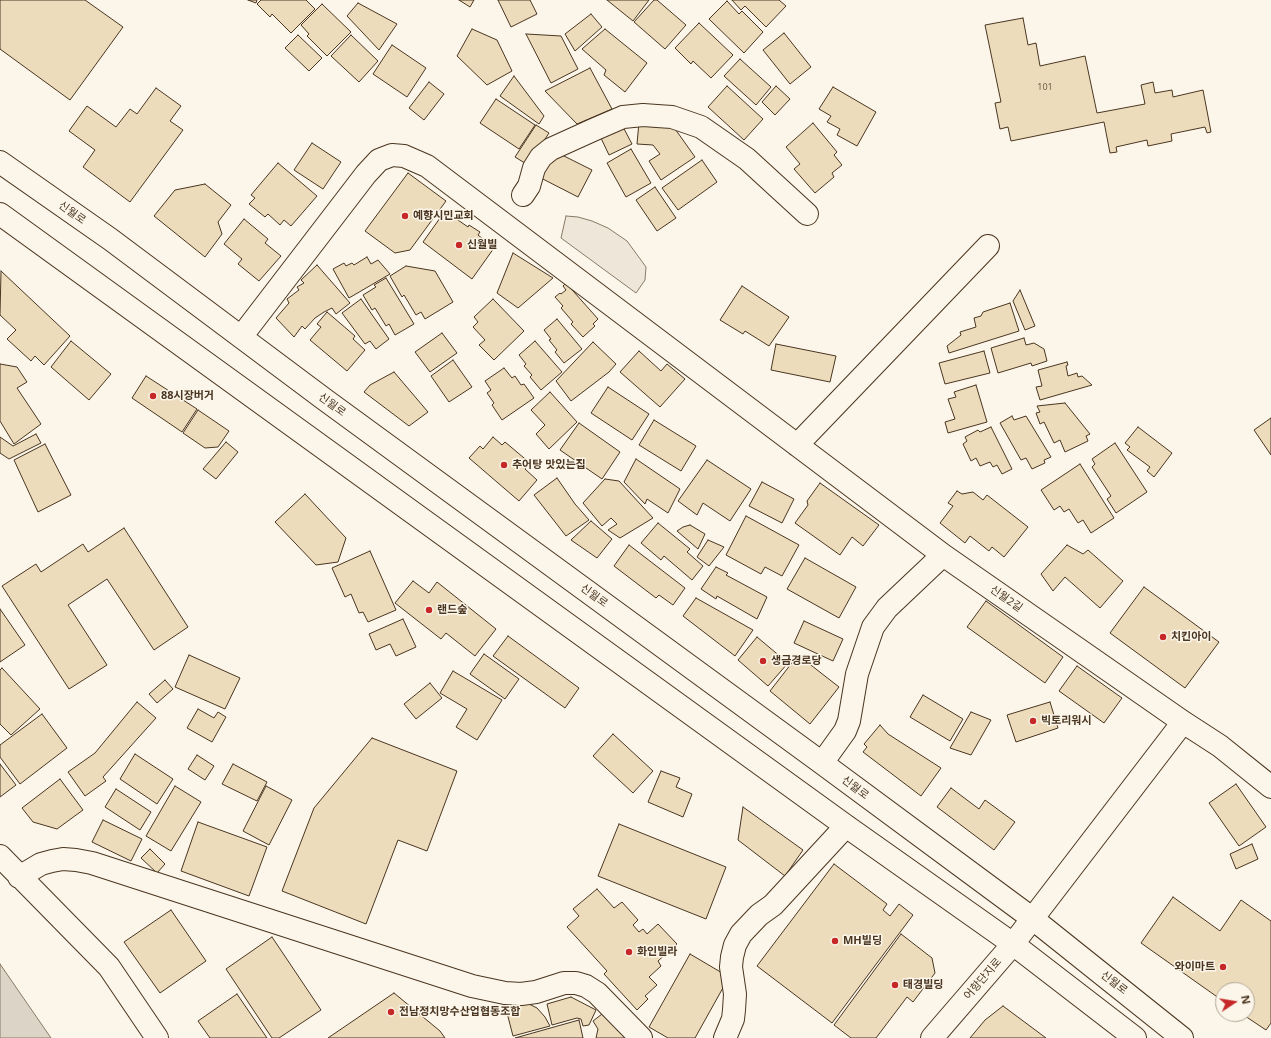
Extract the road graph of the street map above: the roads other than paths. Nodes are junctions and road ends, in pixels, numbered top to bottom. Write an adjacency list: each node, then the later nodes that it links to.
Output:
1 (0, 162): 6 (street, 신월로)
2 (523, 196): 4 (street)
3 (0, 214): 12 (street)
4 (807, 214)
5 (988, 246): 7 (street)
6 (241, 337): 7 (street, 신월2길); 10 (street, 신월로)
7 (797, 445): 8 (street, 신월2길)
8 (943, 555): 9 (street, 신월2길); 10 (street)
9 (1183, 722): 11 (street, 신월2길); 15 (street, 어항단지로)
10 (822, 763): 15 (street, 신월로)
11 (1271, 787)
12 (846, 826): 16 (street); 19 (street)
13 (0, 856): 14 (street)
14 (20, 877): 17 (street); 18 (street)
15 (1032, 919): 16 (street, 어항단지로); 22 (street, 신월로)
16 (1013, 944): 20 (street, 어항단지로); 21 (street)
17 (157, 1038)
18 (641, 1038)
19 (725, 1038)
20 (932, 1038)
21 (1135, 1038)
22 (1182, 1038)

